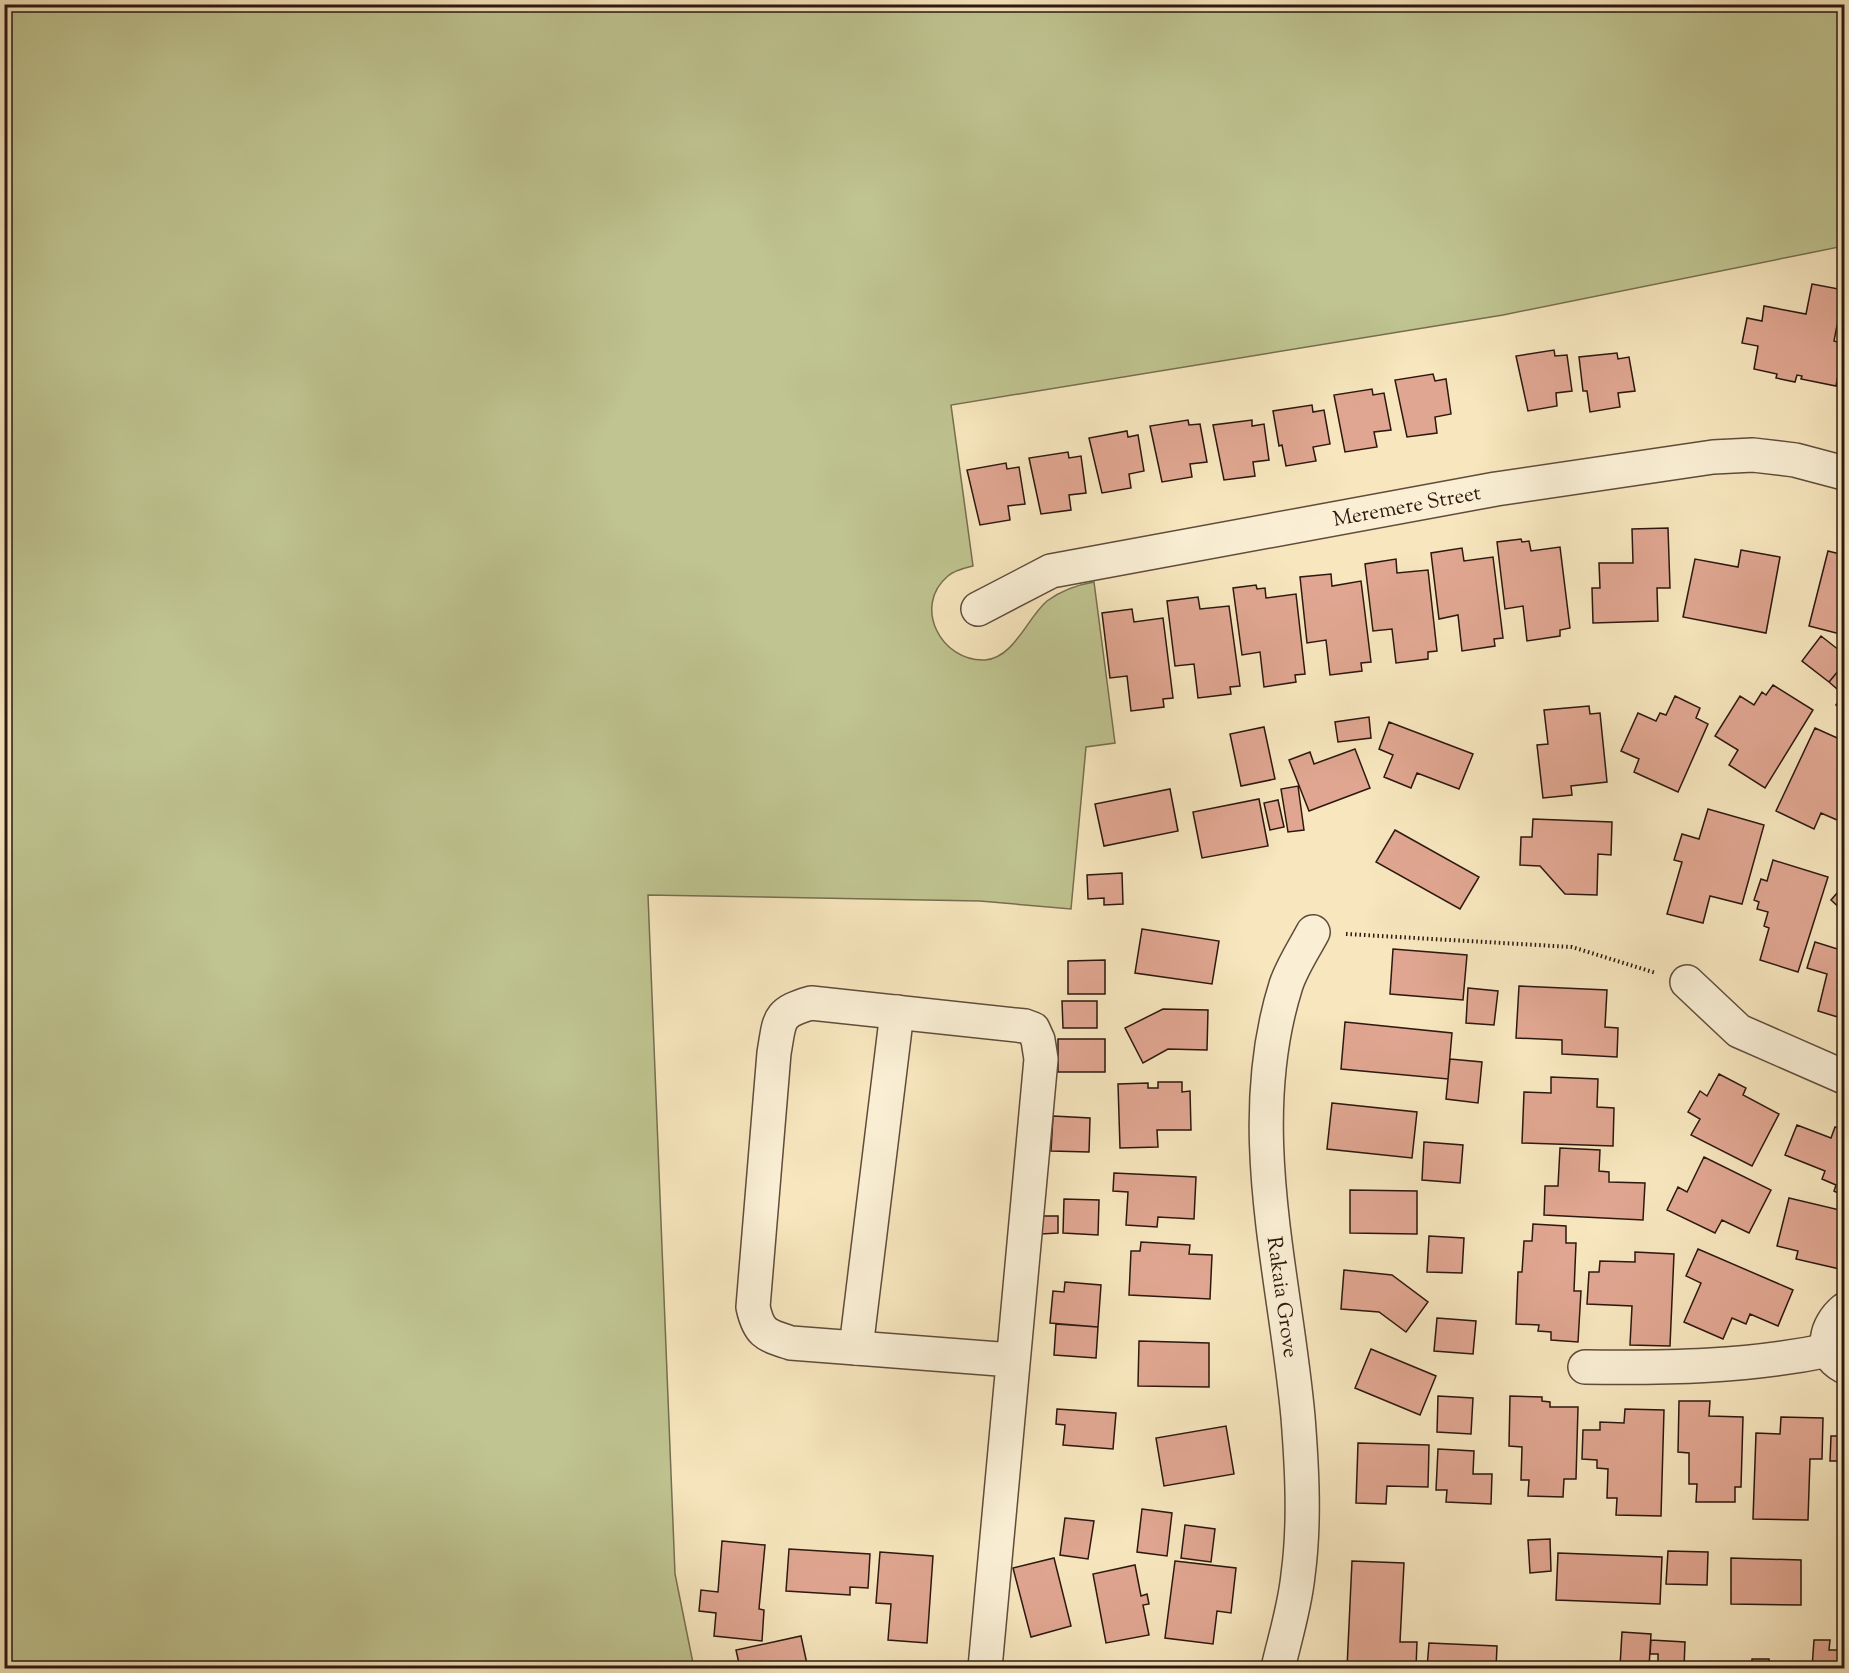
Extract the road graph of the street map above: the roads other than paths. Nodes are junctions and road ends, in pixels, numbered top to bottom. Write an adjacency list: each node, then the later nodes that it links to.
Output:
1 (1845, 473): 2 (street, Meremere Street)
2 (978, 609)
3 (1313, 932): 13 (street, Rakaia Grove)
4 (1687, 982): 6 (street)
5 (897, 1012): 8 (street); 8 (street); 10 (street)
6 (1845, 1077)
7 (1845, 1310): 9 (street)
8 (856, 1348): 10 (street)
9 (1837, 1359): 11 (street)
10 (1012, 1360): 12 (street)
11 (1585, 1367)
12 (986, 1668)
13 (1278, 1668)

